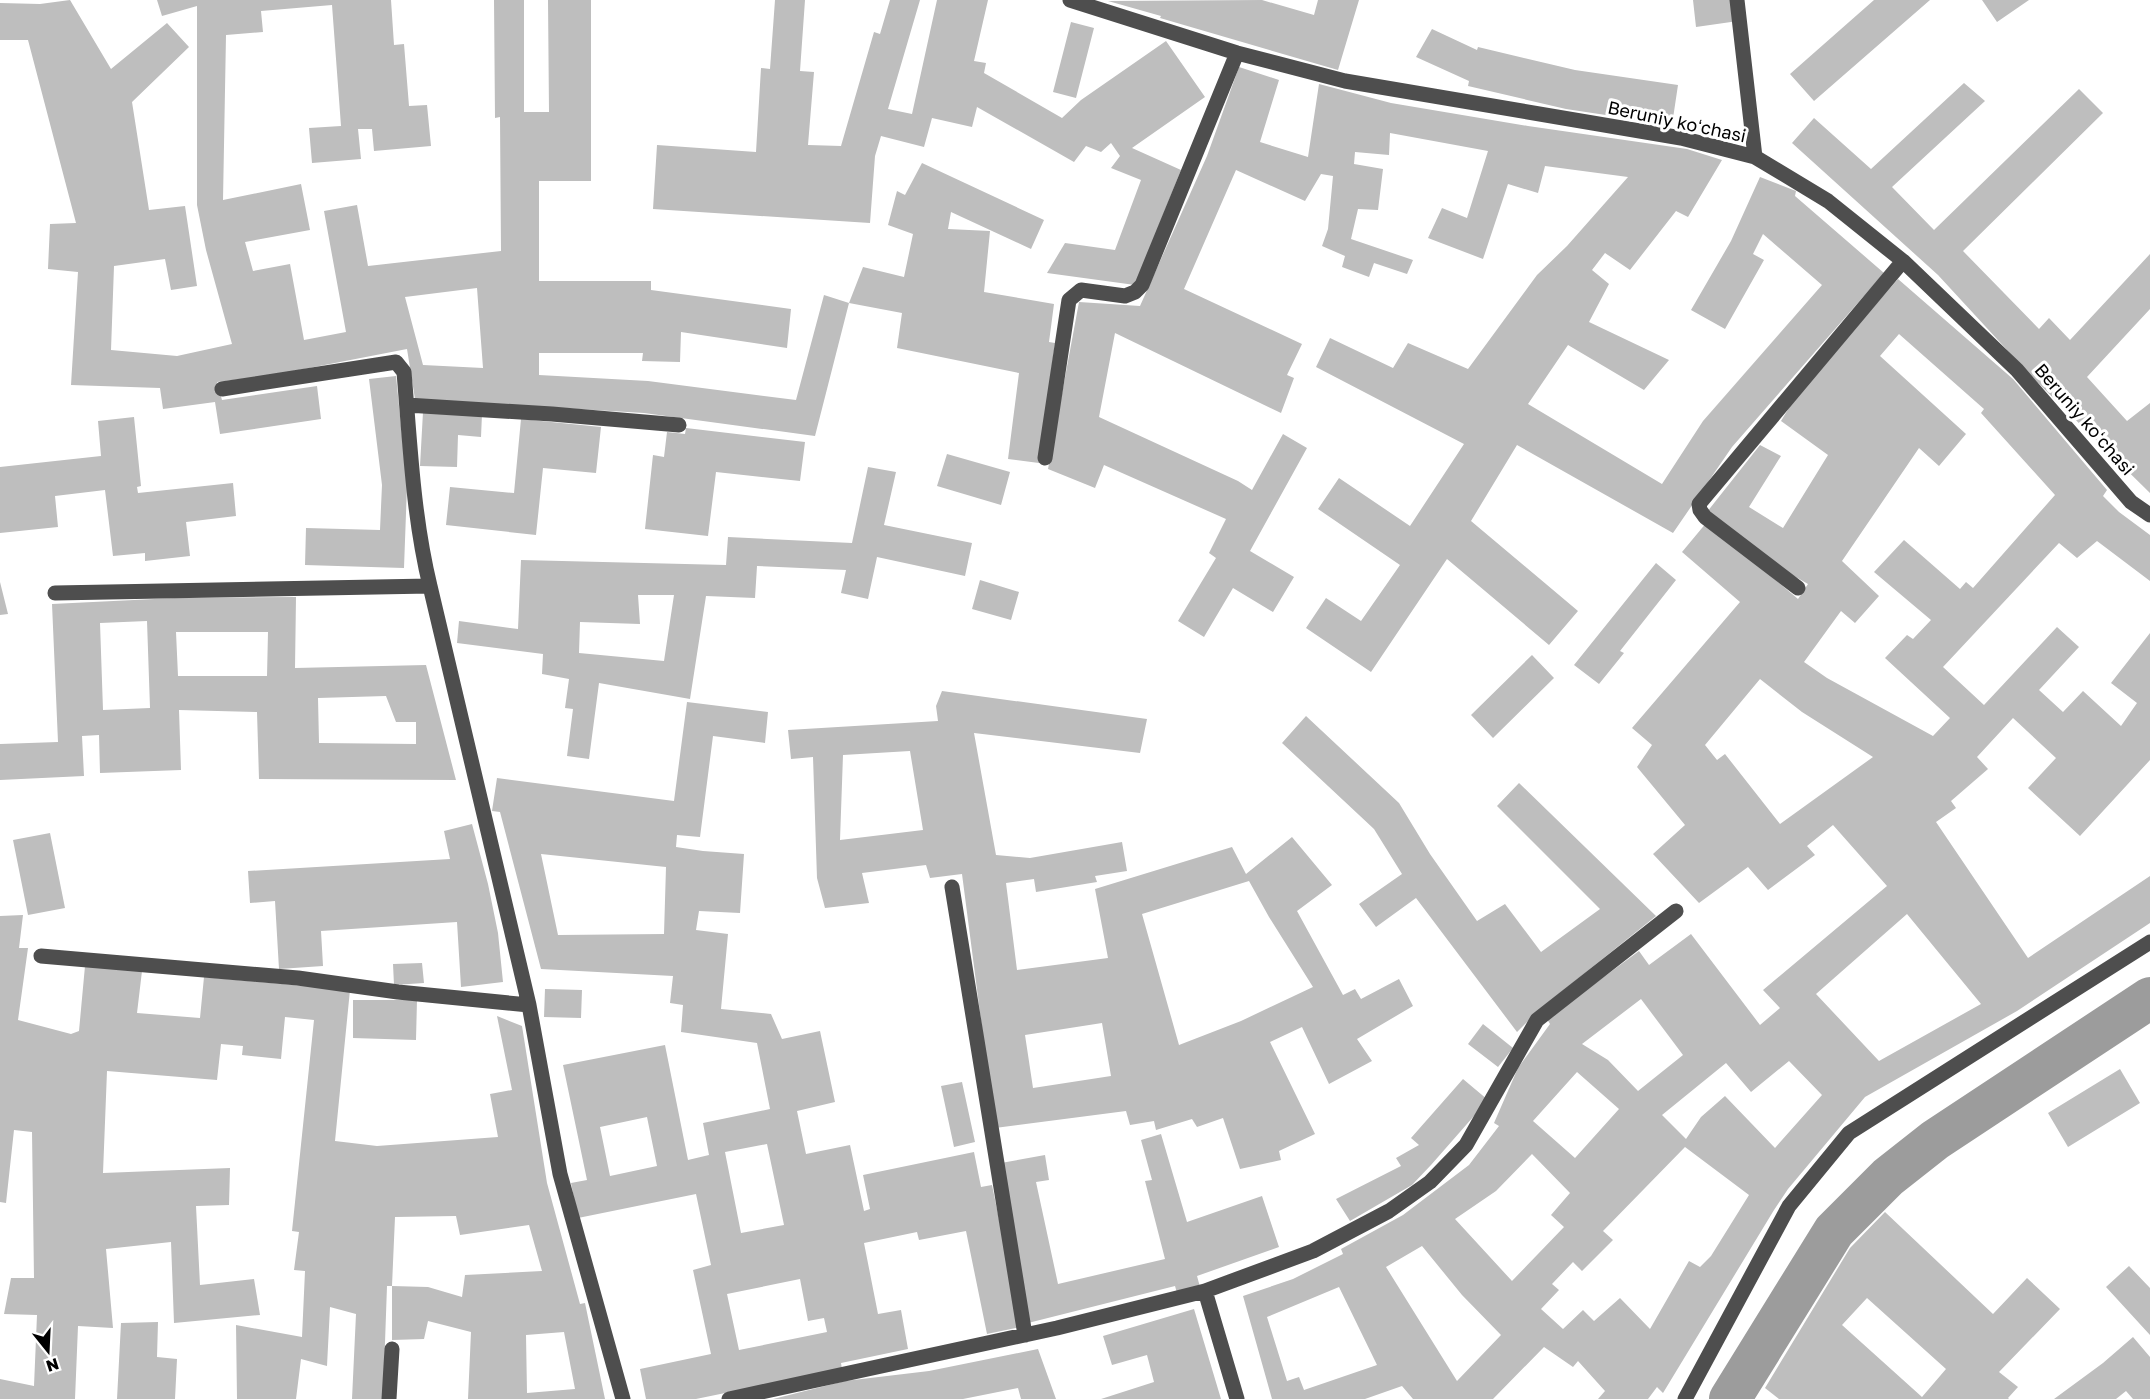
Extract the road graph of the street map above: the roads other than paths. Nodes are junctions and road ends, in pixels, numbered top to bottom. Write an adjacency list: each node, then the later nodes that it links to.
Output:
1 (1072, 0): 3 (street, Beruniy koʻchasi)
2 (1737, 0): 4 (street)
3 (1237, 53): 4 (street, Beruniy koʻchasi); 9 (street)
4 (1755, 157): 5 (street, Beruniy koʻchasi)
5 (1903, 261): 10 (street, Beruniy koʻchasi); 12 (street)
6 (222, 389): 7 (street)
7 (407, 405): 8 (street); 11 (street)
8 (680, 425)
9 (1045, 458)
10 (2150, 515)
11 (430, 586): 13 (street); 18 (street)
12 (1798, 588)
13 (55, 593)
14 (951, 887): 20 (street)
15 (1676, 911): 19 (street)
16 (2150, 942): 26 (street)
17 (41, 956): 18 (street)
18 (529, 1005): 23 (street)
19 (1205, 1291): 20 (street); 25 (street)
20 (1025, 1335): 24 (street)
21 (392, 1349): 22 (street)
22 (389, 1399)
23 (623, 1399)
24 (729, 1399)
25 (1237, 1399)
26 (1684, 1399)

